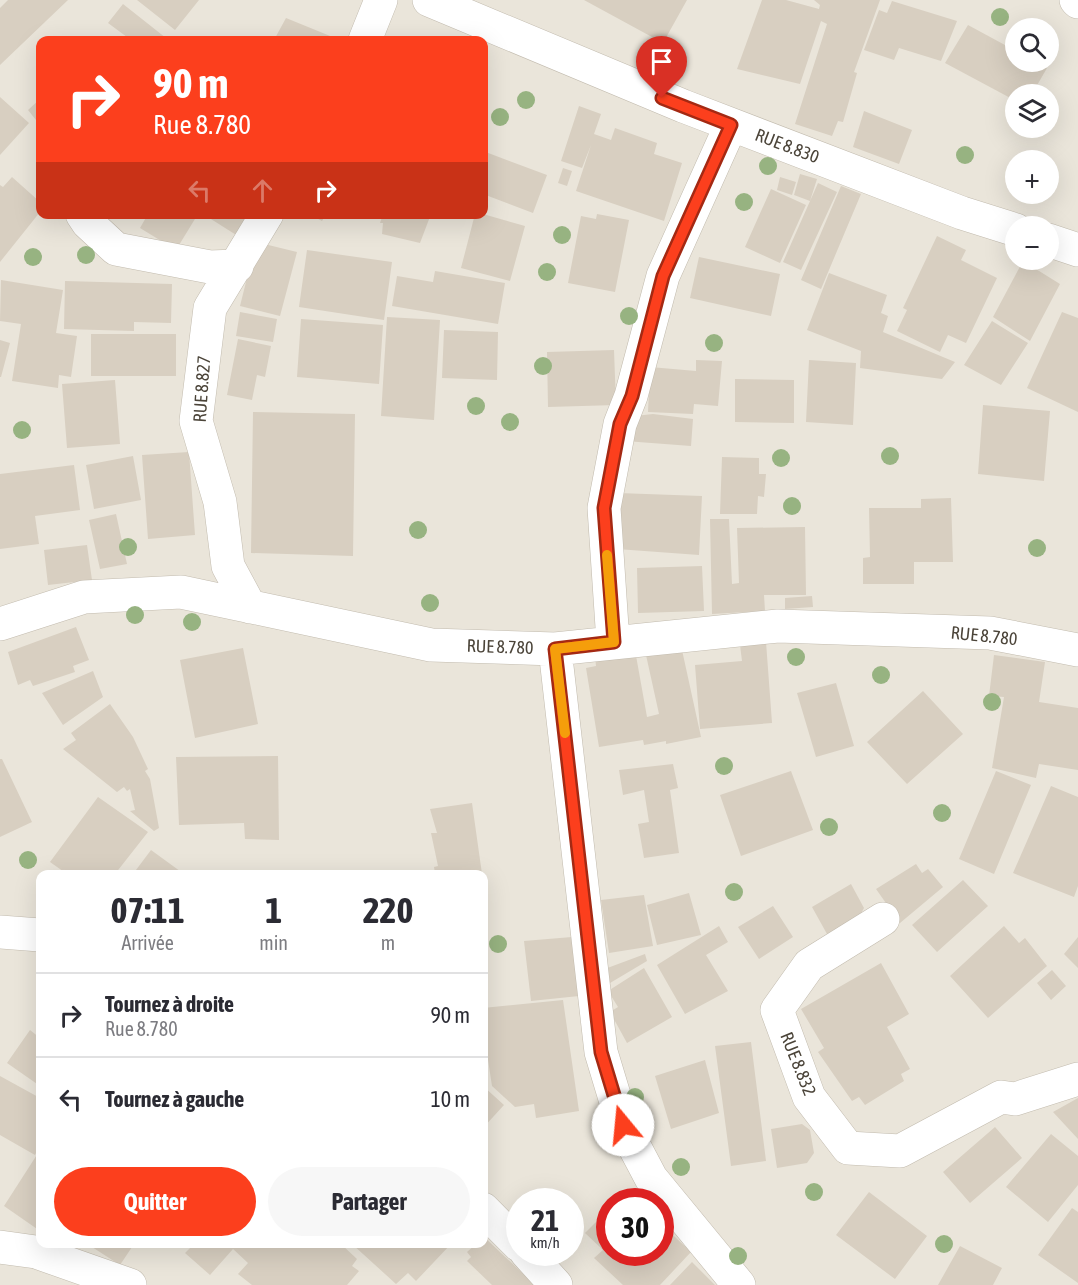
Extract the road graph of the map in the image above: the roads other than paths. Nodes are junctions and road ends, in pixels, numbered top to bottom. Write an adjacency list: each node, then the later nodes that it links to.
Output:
1 (381, 0): 3 (street)
2 (429, 0): 4 (street, RUE 8.830)
3 (367, 36)
4 (731, 125): 7 (street, RUE 8.830); 13 (street)
5 (85, 219): 10 (street)
6 (264, 219): 10 (street, RUE 8.827)
7 (1005, 227)
8 (1059, 244): 9 (street)
9 (1078, 250)
10 (237, 266): 11 (street, RUE 8.827)
11 (250, 607): 12 (street, RUE 8.780); 14 (street, RUE 8.780)
12 (0, 624)
13 (614, 642): 14 (street, RUE 8.780); 15 (street, RUE 8.780)
14 (555, 649): 26 (street)
15 (1078, 650)
16 (883, 920): 19 (street, RUE 8.832)
17 (0, 932): 18 (street)
18 (36, 936)
19 (1078, 1080)
20 (488, 1214): 21 (street)
21 (506, 1232)
22 (0, 1247): 24 (street)
23 (539, 1266): 25 (street)
24 (130, 1285)
25 (556, 1285)
26 (739, 1285)

